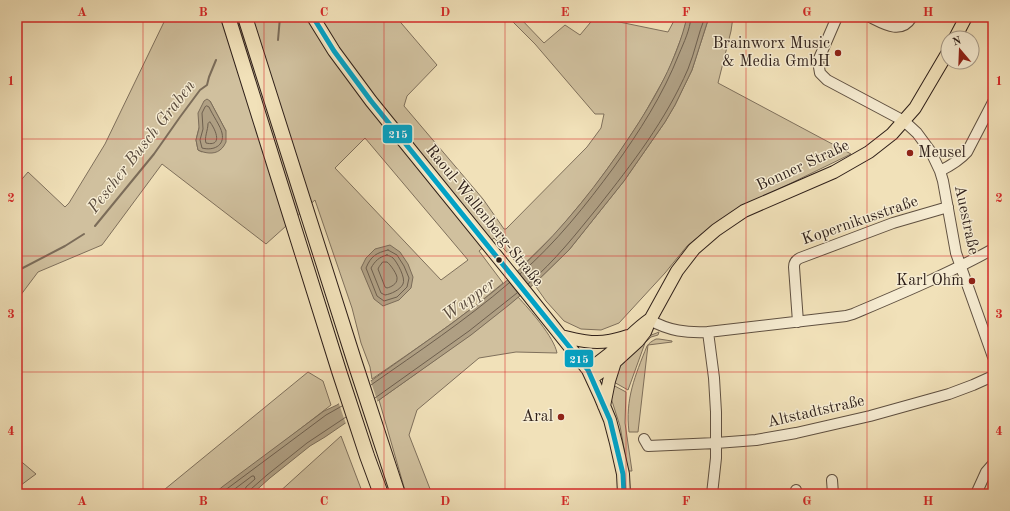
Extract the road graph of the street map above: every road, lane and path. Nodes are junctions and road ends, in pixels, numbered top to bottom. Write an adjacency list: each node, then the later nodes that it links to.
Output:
1 (228, 17): 30 (highway)
2 (246, 17): 31 (highway)
3 (313, 17): 20 (main road, Raoul-Wallenberg-Straße)
4 (837, 17): 11 (street, Auestraße)
5 (870, 17): 6 (street)
6 (912, 17)
7 (966, 17): 8 (main road)
8 (959, 30)
9 (940, 66): 11 (main road, Bonner Straße)
10 (993, 102): 12 (street)
11 (904, 121): 12 (street, Auestraße); 16 (main road, Bonner Straße)
12 (940, 171): 13 (street, Auestraße)
13 (948, 207): 15 (street, Auestraße); 17 (street, Kopernikusstraße)
14 (993, 248): 15 (street)
15 (960, 265): 17 (street); 21 (street, Auestraße)
16 (650, 320): 18 (street); 19 (main road, Bonner Straße); 22 (main road, Bonner Straße)
17 (798, 322): 18 (street)
18 (708, 332): 27 (street)
19 (631, 335): 20 (main road); 23 (main road, Bonner Straße)
20 (561, 336): 23 (main road)
21 (993, 357)
22 (615, 362): 23 (main road, Bonner Straße); 25 (main road)
23 (590, 374): 25 (main road)
24 (993, 376): 27 (street, Altstadtstraße)
25 (604, 406): 32 (main road)
26 (644, 439): 27 (street, Altstadtstraße)
27 (716, 443): 33 (street)
28 (993, 464): 35 (street)
29 (832, 480): 34 (street)
30 (381, 494)
31 (398, 494)
32 (624, 494)
33 (712, 494)
34 (832, 494)
35 (976, 494)

